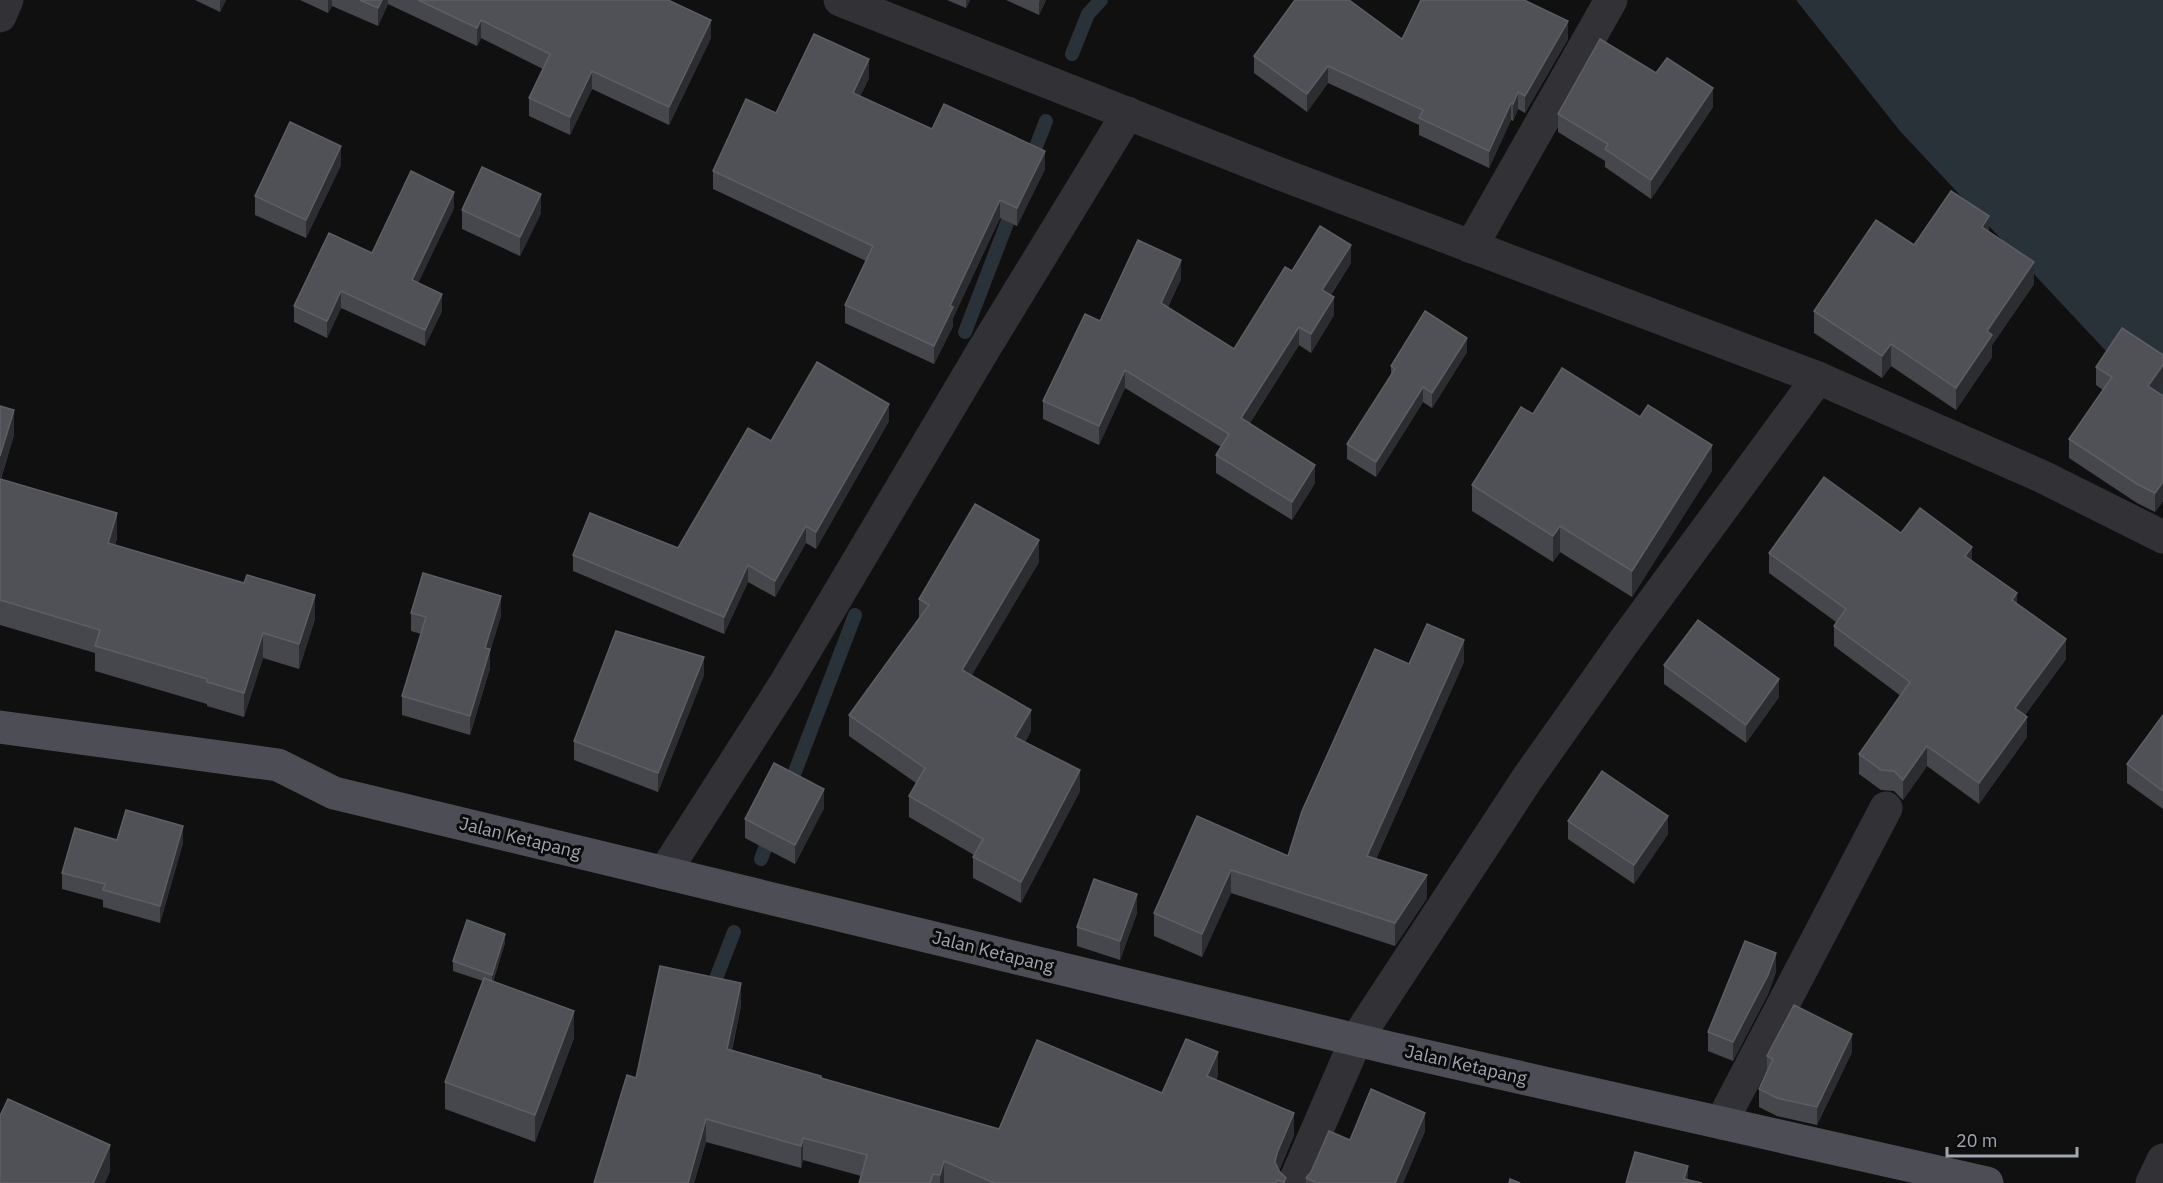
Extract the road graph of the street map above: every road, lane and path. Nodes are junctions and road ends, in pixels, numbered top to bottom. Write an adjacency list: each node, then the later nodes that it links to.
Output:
1 (7, 0): 4 (street)
2 (840, 0): 5 (street)
3 (1611, 0): 6 (street)
4 (0, 16)
5 (1128, 113): 6 (street); 11 (street)
6 (1471, 247): 7 (street)
7 (1818, 378): 8 (street); 12 (street)
8 (2163, 537)
9 (0, 727): 11 (main road, Jalan Ketapang)
10 (1886, 808): 13 (street)
11 (664, 873): 12 (main road, Jalan Ketapang)
12 (1356, 1040): 13 (main road, Jalan Ketapang); 15 (street)
13 (1721, 1123): 16 (main road, Jalan Ketapang)
14 (2163, 1160): 17 (street)
15 (1294, 1183)
16 (1988, 1183)
17 (2152, 1183)

